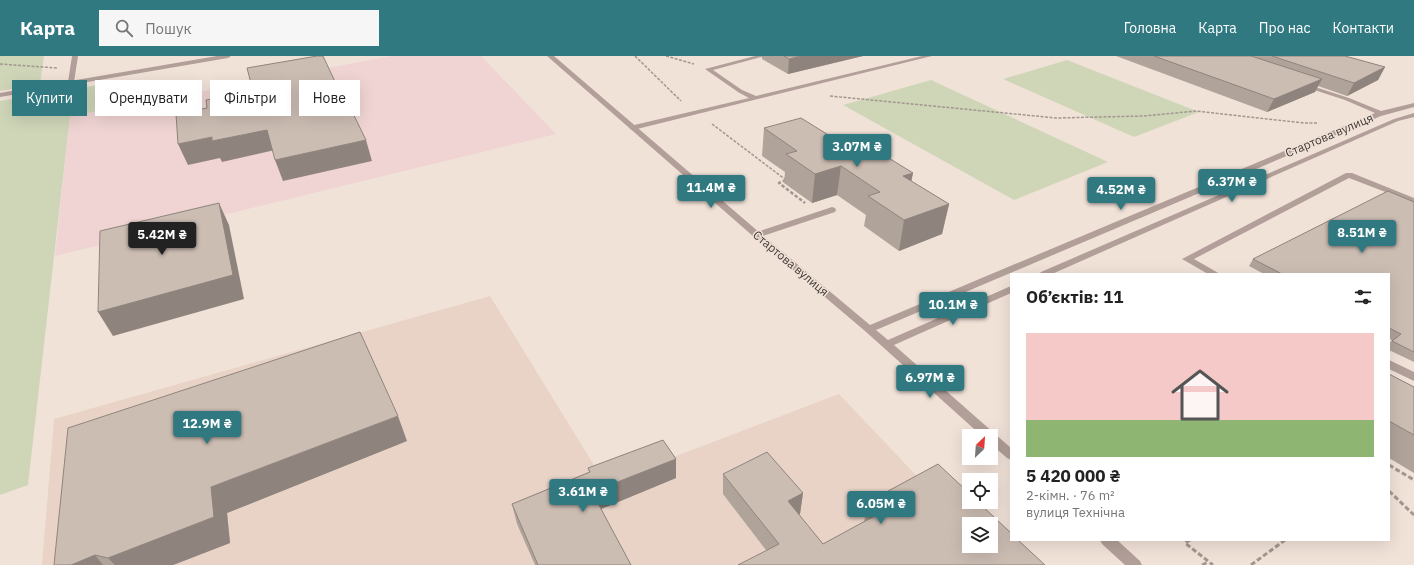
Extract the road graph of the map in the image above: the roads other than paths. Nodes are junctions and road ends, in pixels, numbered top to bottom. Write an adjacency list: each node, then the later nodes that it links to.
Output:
1 (75, 56): 6 (street)
2 (228, 56): 7 (street)
3 (550, 56): 16 (street, Стартова вулиця)
4 (762, 56): 11 (street)
5 (930, 56): 11 (street)
6 (71, 80)
7 (83, 80)
8 (1295, 82): 13 (street)
9 (12, 93): 10 (street)
10 (0, 95)
11 (755, 98): 16 (street)
12 (1414, 105): 13 (street, Стартова вулиця)
13 (1381, 113): 15 (street); 23 (street, Стартова вулиця)
14 (1414, 115): 15 (street, Стартова вулиця)
15 (1396, 120): 20 (street, Стартова вулиця)
16 (633, 128): 19 (street, Стартова вулиця)
17 (1414, 201): 21 (street)
18 (832, 210): 19 (street)
19 (757, 235): 23 (street, Стартова вулиця)
20 (1046, 273)
21 (1213, 273)
22 (1010, 288): 24 (street)
23 (869, 329): 24 (street, Стартова вулиця)
24 (886, 345): 27 (street, Стартова вулиця)
25 (1390, 365): 26 (street)
26 (1414, 377)
27 (981, 429)
28 (998, 444): 29 (street, Стартова вулиця)
29 (1010, 454)
30 (1108, 541): 31 (street)
31 (1135, 565)

